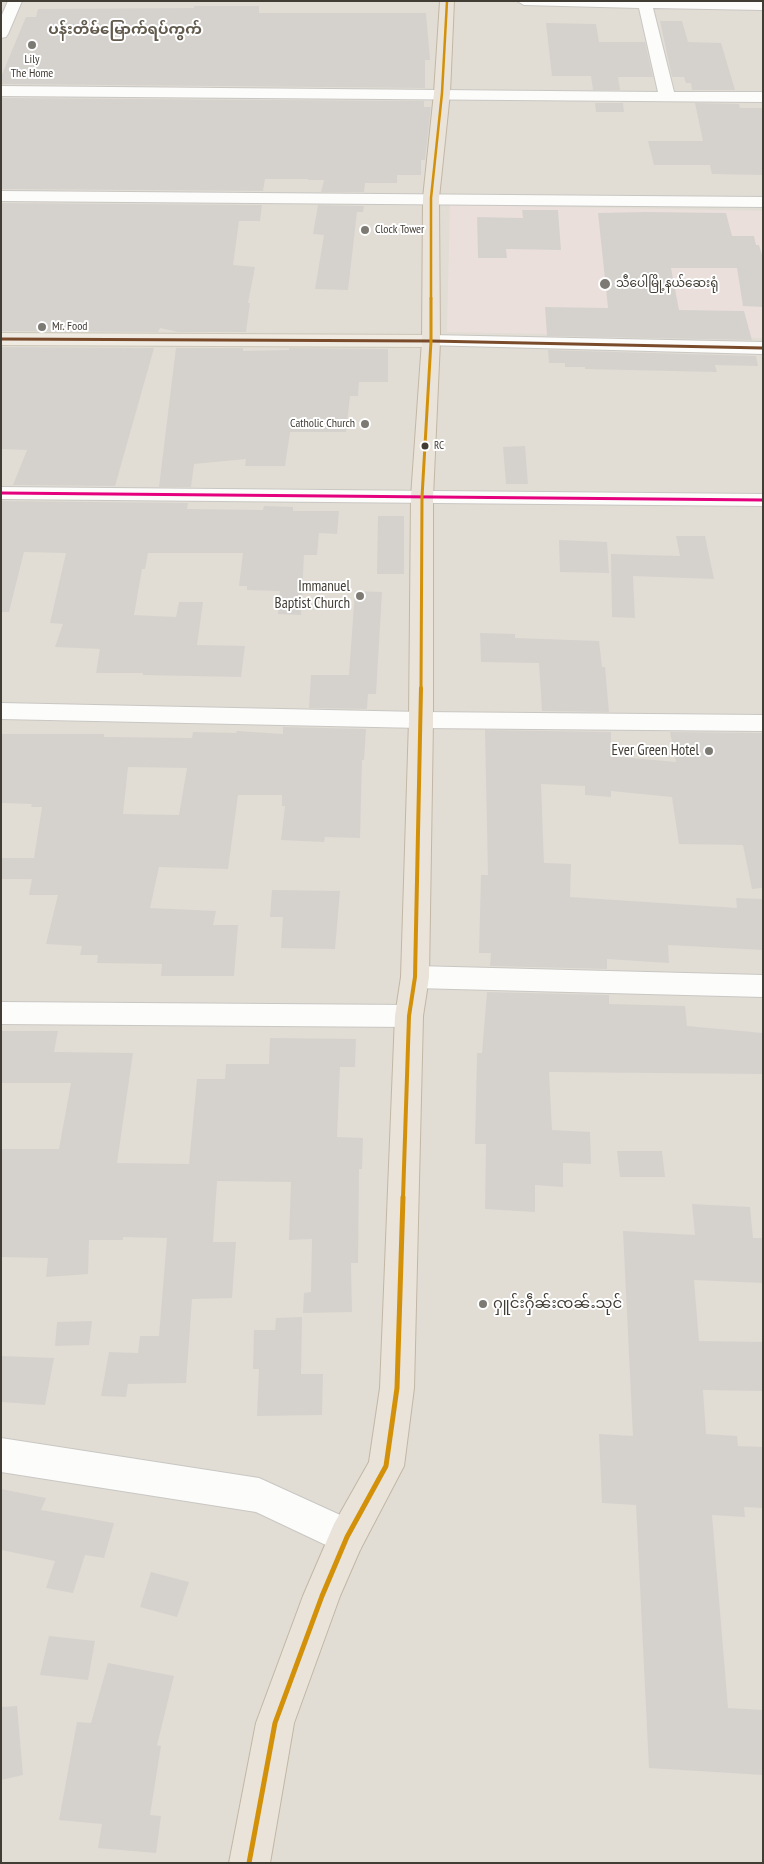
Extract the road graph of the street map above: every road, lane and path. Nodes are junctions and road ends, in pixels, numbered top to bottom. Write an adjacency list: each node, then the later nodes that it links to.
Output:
1 (15, 1): 6 (street)
2 (447, 1): 8 (highway)
3 (524, 1): 4 (street)
4 (644, 2): 5 (street); 9 (street)
5 (763, 6)
6 (1, 34)
7 (1, 91): 8 (street)
8 (442, 93): 9 (street); 12 (highway)
9 (666, 96): 10 (street)
10 (763, 97)
11 (1, 196): 12 (street)
12 (432, 198): 13 (street); 15 (highway)
13 (763, 202)
14 (1, 339): 15 (main road)
15 (431, 341): 16 (street); 18 (highway)
16 (763, 348)
17 (1, 492): 18 (street)
18 (422, 497): 19 (street); 21 (highway)
19 (763, 500)
20 (1, 712): 21 (street)
21 (421, 720): 22 (street); 23 (highway)
22 (763, 723)
23 (415, 978): 24 (street); 26 (highway)
24 (763, 986)
25 (1, 1014): 26 (street)
26 (409, 1016): 28 (highway)
27 (1, 1456): 28 (street)
28 (347, 1537): 29 (highway)
29 (249, 1863)

